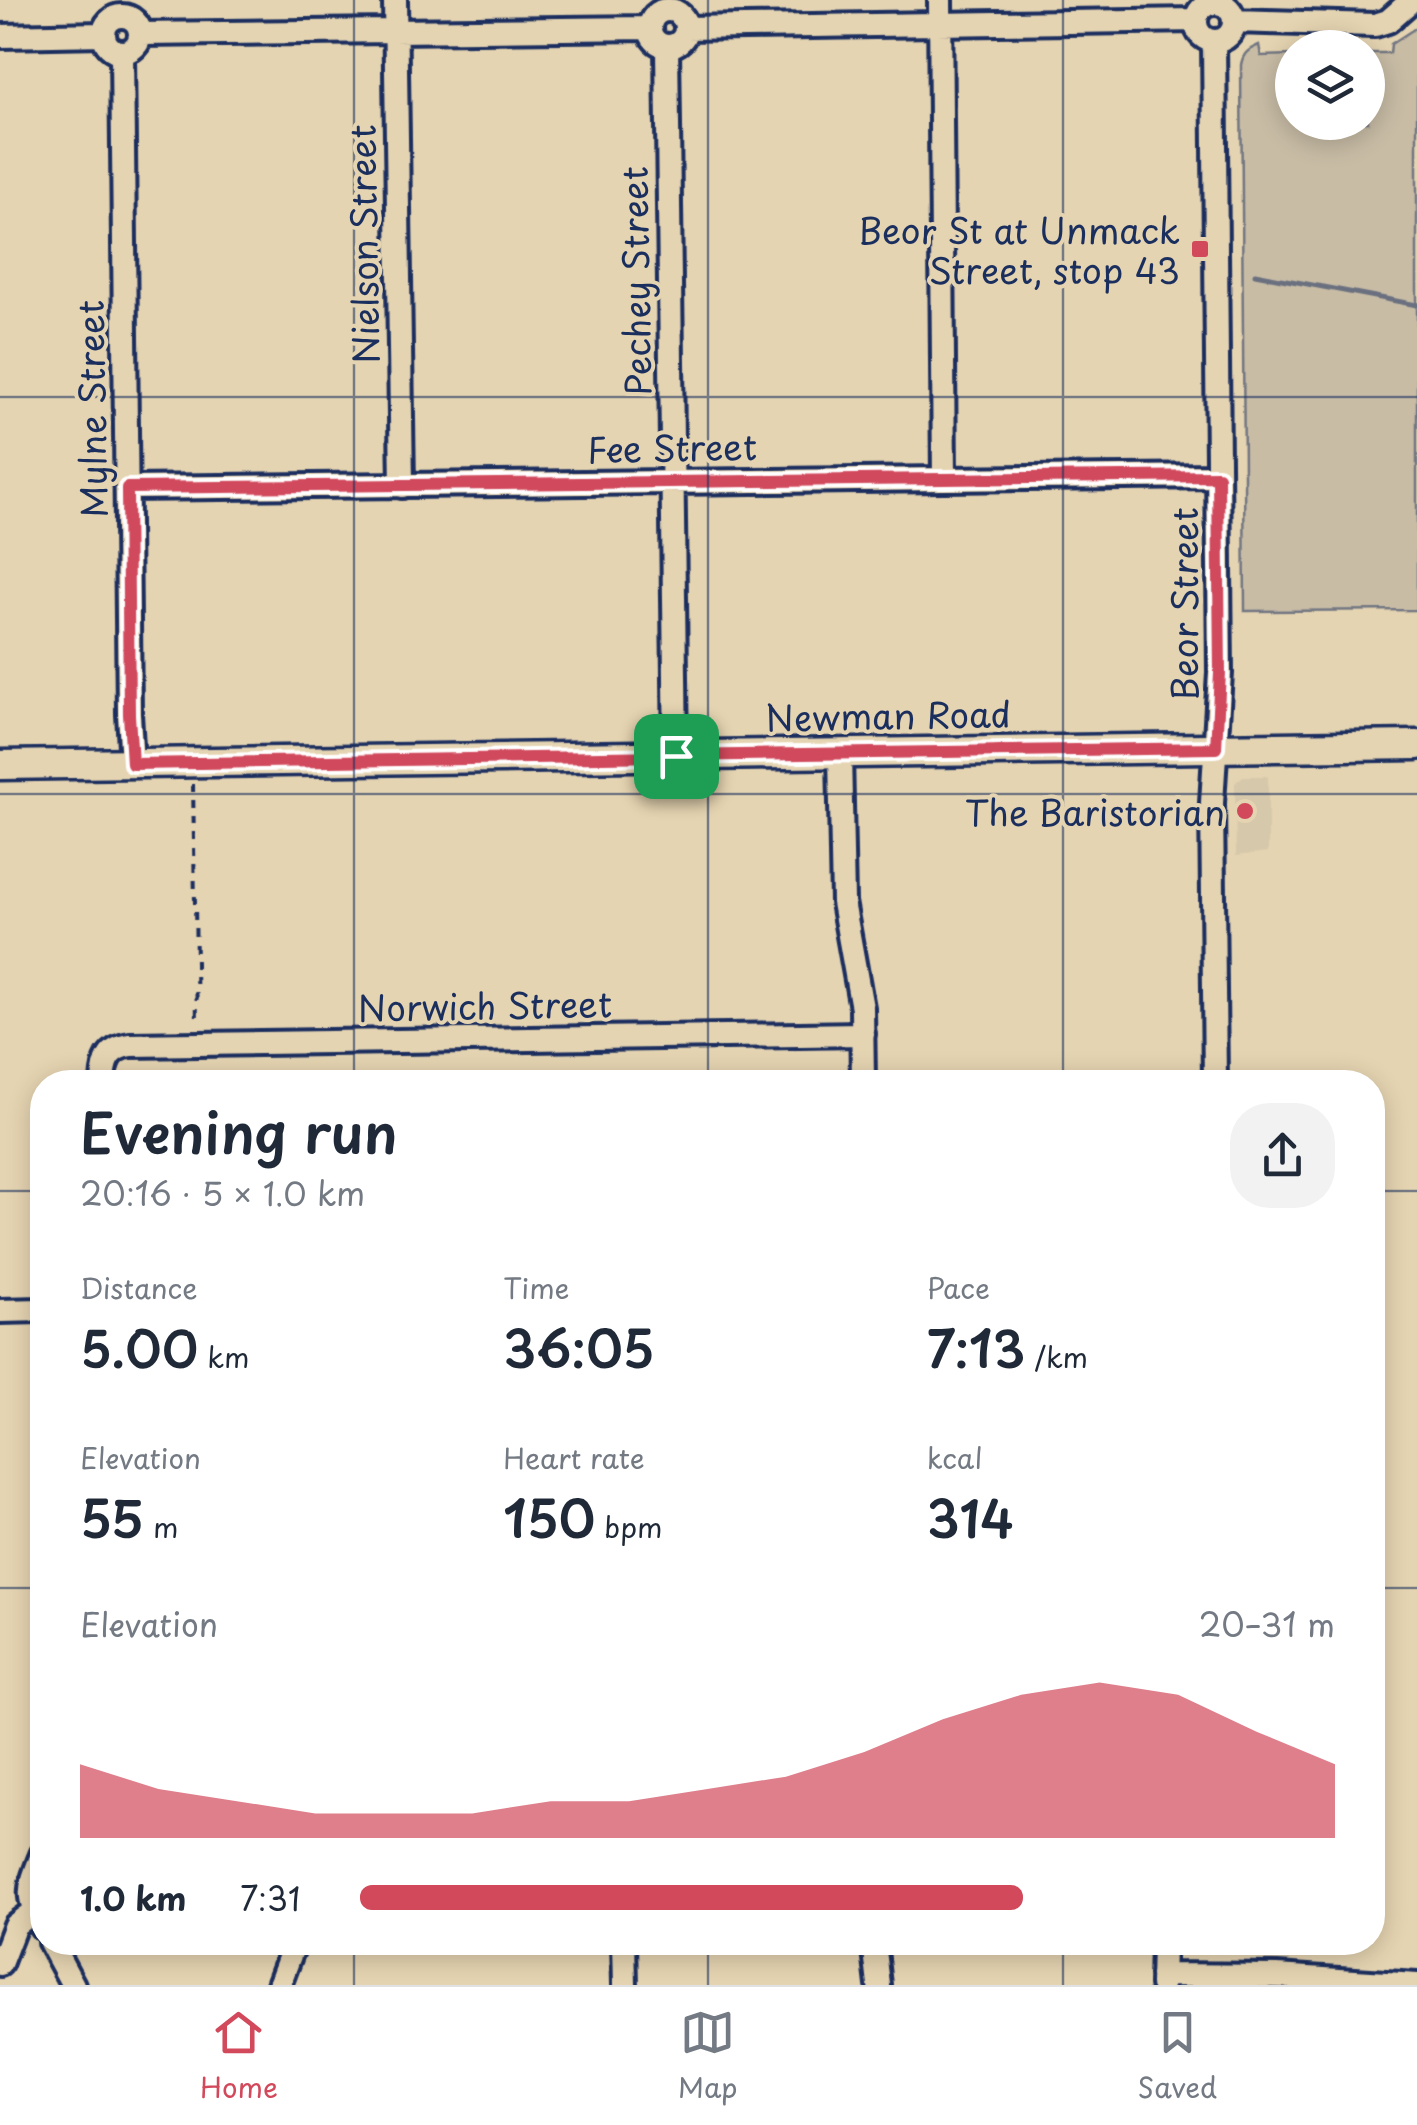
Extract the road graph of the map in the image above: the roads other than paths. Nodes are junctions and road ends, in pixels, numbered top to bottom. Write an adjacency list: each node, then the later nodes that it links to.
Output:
1 (395, 0): 12 (street, Nielson Street)
2 (940, 0): 9 (street)
3 (1412, 0): 8 (street)
4 (1213, 1): 7 (street); 8 (street)
5 (667, 5): 10 (street); 11 (street)
6 (122, 8): 13 (street); 14 (street)
7 (1196, 20): 9 (street); 16 (street)
8 (1234, 22): 16 (street)
9 (940, 24): 11 (street); 20 (street)
10 (649, 28): 12 (street); 17 (street)
11 (686, 28): 17 (street)
12 (395, 30): 14 (street); 22 (street, Nielson Street)
13 (104, 34): 15 (street); 18 (street)
14 (140, 34): 18 (street)
15 (0, 36)
16 (1214, 41): 19 (street, Beor Street)
17 (667, 46): 21 (street, Pechey Street)
18 (122, 52): 23 (street, Mylne Street)
19 (1218, 476): 20 (street, Fee Street); 25 (street, Beor Street)
20 (944, 479): 21 (street, Fee Street)
21 (672, 482): 22 (street, Fee Street); 27 (street, Pechey Street)
22 (402, 486): 23 (street, Fee Street)
23 (127, 488): 28 (street, Mylne Street)
24 (1417, 745): 25 (main road, Newman Road)
25 (1216, 748): 26 (main road, Newman Road); 33 (street, Beor Street)
26 (840, 754): 27 (main road, Newman Road); 30 (street)
27 (676, 756): 28 (main road, Newman Road)
28 (132, 764): 29 (main road, Newman Road)
29 (0, 765)
30 (863, 1034): 31 (street, Norwich Street); 32 (street)
31 (104, 1070)
32 (863, 1070)
33 (1216, 1070)
34 (30, 1310): 35 (street)
35 (0, 1311)
36 (30, 1921): 42 (street)
37 (57, 1955): 46 (street)
38 (290, 1955): 47 (street)
39 (624, 1955): 48 (street)
40 (876, 1955): 49 (street)
41 (1163, 1955): 43 (street)
42 (0, 1964)
43 (1162, 1980): 44 (street)
44 (1327, 1982): 45 (street)
45 (1417, 1984)
46 (73, 1985)
47 (279, 1985)
48 (625, 1985)
49 (879, 1985)

